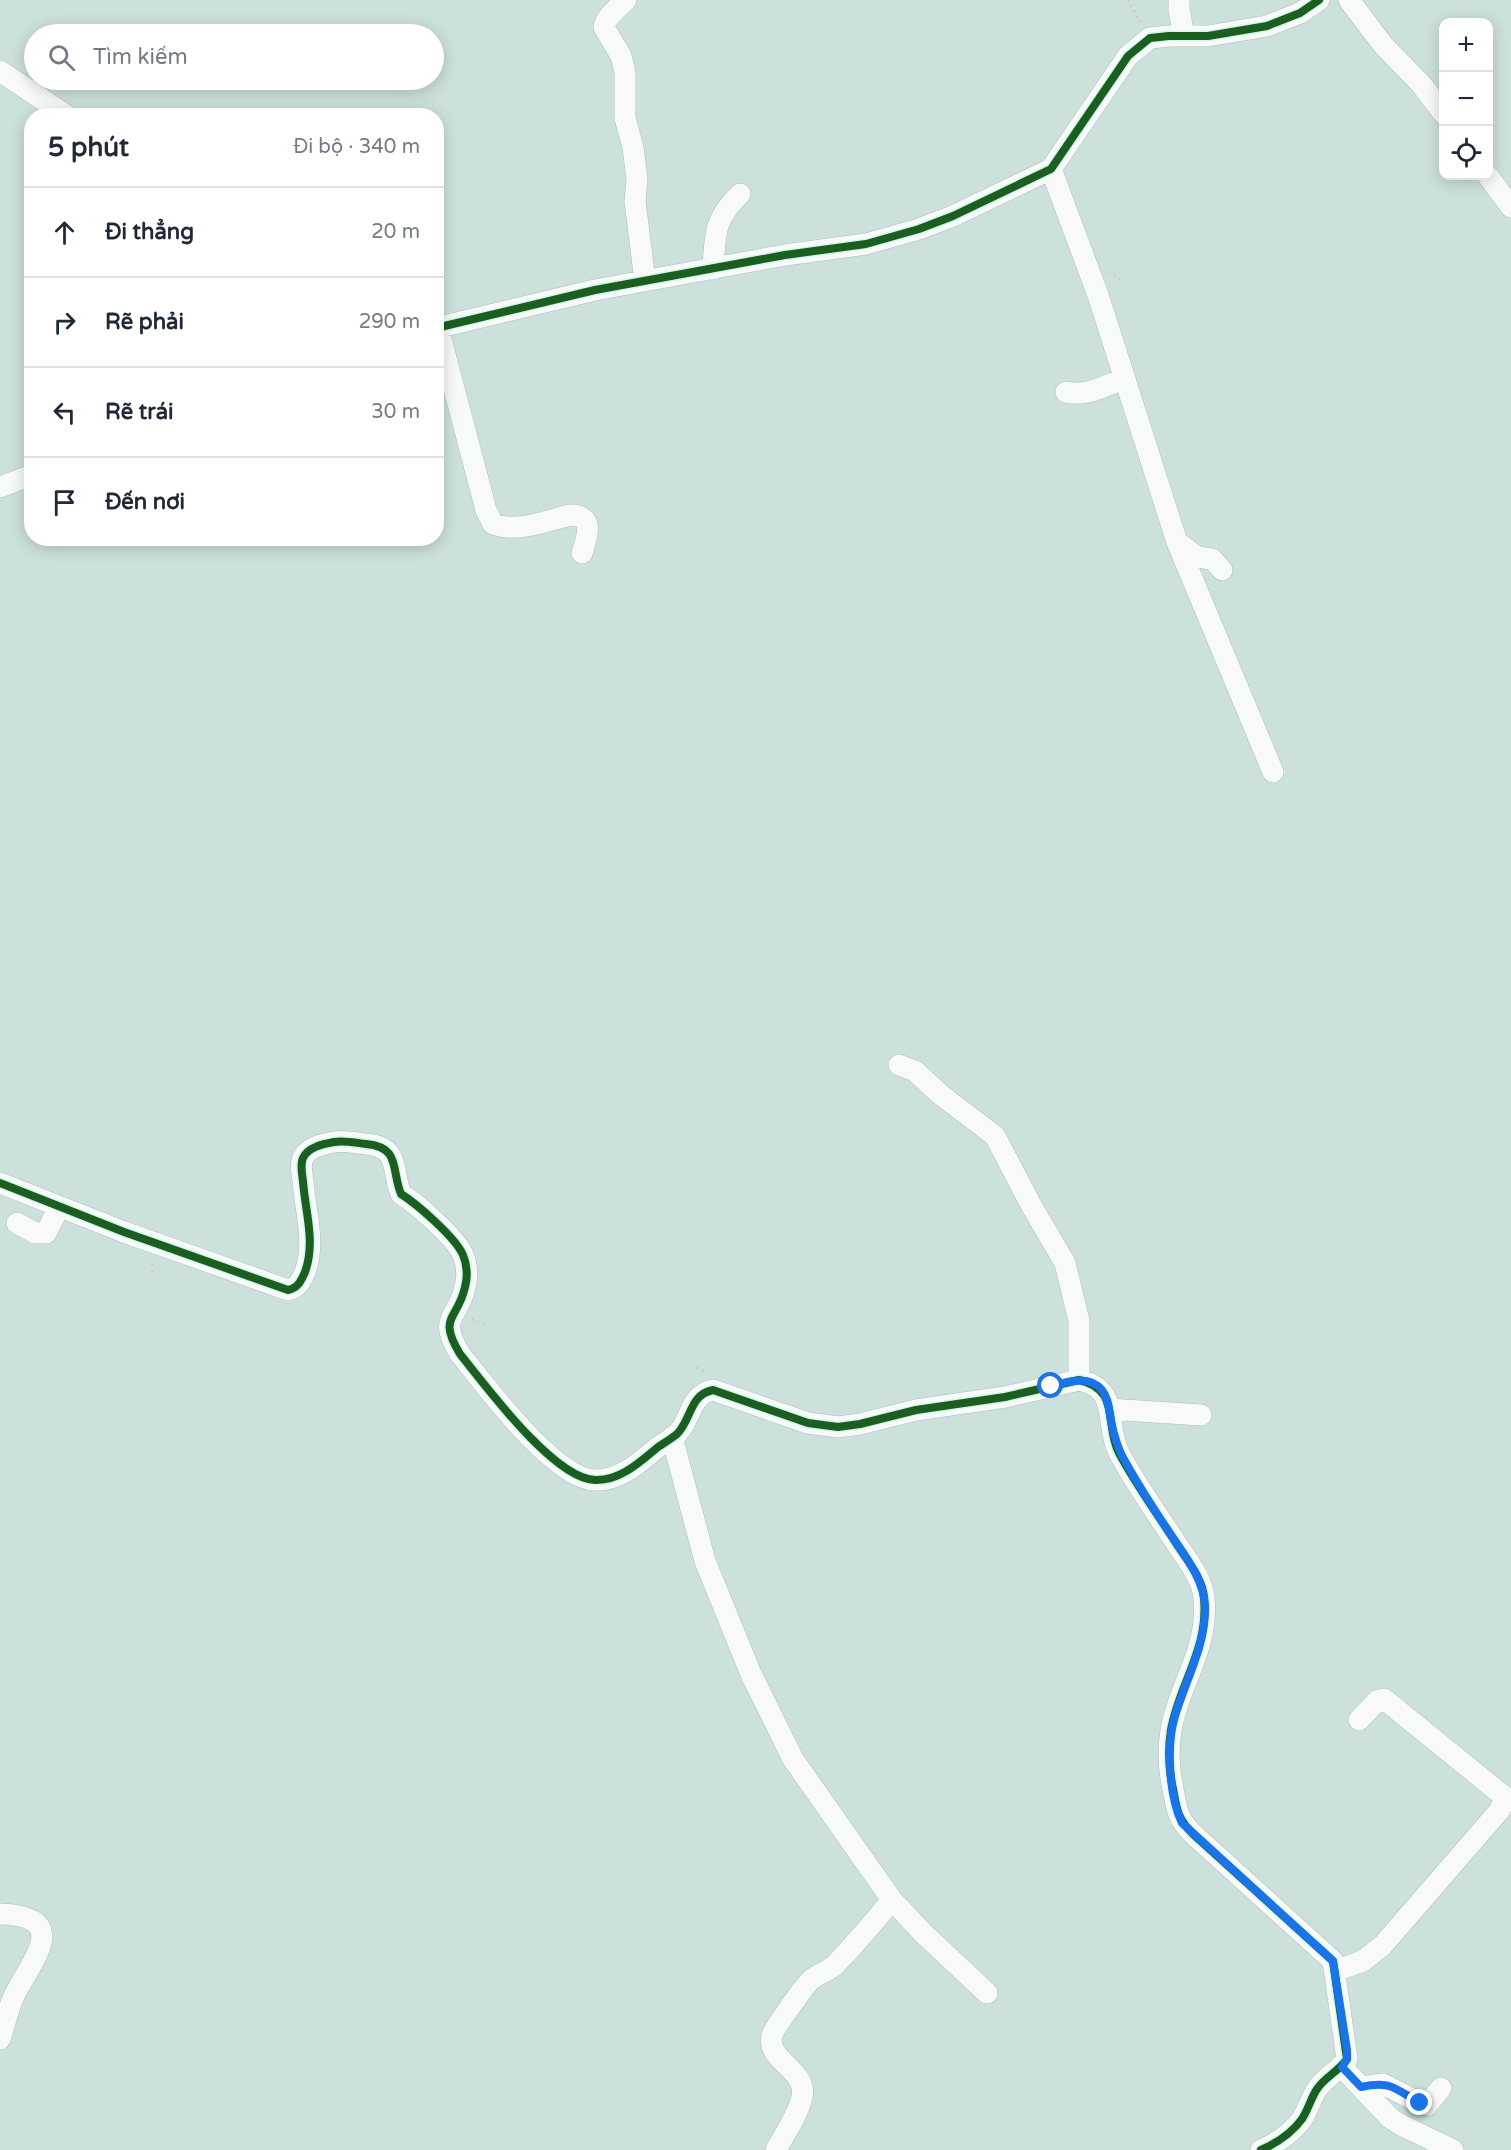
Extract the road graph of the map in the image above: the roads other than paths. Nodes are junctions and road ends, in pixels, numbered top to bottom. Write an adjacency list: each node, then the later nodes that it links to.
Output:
1 (626, 0): 16 (street)
2 (1179, 0): 5 (street)
3 (1318, 0): 5 (street)
4 (1349, 0): 10 (street)
5 (1184, 36): 11 (street)
6 (0, 71): 7 (street)
7 (24, 87)
8 (28, 90): 9 (street)
9 (55, 108)
10 (1439, 109)
11 (1051, 170): 15 (street); 19 (street)
12 (1499, 182): 14 (street)
13 (740, 194): 15 (street)
14 (1511, 207)
15 (713, 268): 16 (street)
16 (645, 281): 17 (street)
17 (444, 326)
18 (444, 354): 24 (street)
19 (1123, 379): 20 (street); 23 (street)
20 (1066, 392)
21 (24, 478): 22 (street)
22 (0, 487)
23 (1177, 542): 25 (street); 26 (street)
24 (582, 553)
25 (1222, 570)
26 (1273, 772)
27 (899, 1065): 31 (street)
28 (0, 1183): 29 (street)
29 (59, 1207): 30 (street); 34 (street)
30 (17, 1223)
31 (1079, 1380): 32 (street); 34 (street)
32 (1109, 1409): 33 (street); 39 (street)
33 (1201, 1416)
34 (672, 1437): 37 (street)
35 (1359, 1720): 36 (street)
36 (1508, 1799): 39 (street)
37 (892, 1900): 40 (street); 45 (street)
38 (0, 1914): 41 (street)
39 (1335, 1971): 42 (street)
40 (987, 1993)
41 (0, 2039)
42 (1342, 2067): 43 (street); 46 (street)
43 (1361, 2087): 44 (street); 47 (street)
44 (1442, 2088)
45 (776, 2150)
46 (1261, 2150)
47 (1453, 2150)

